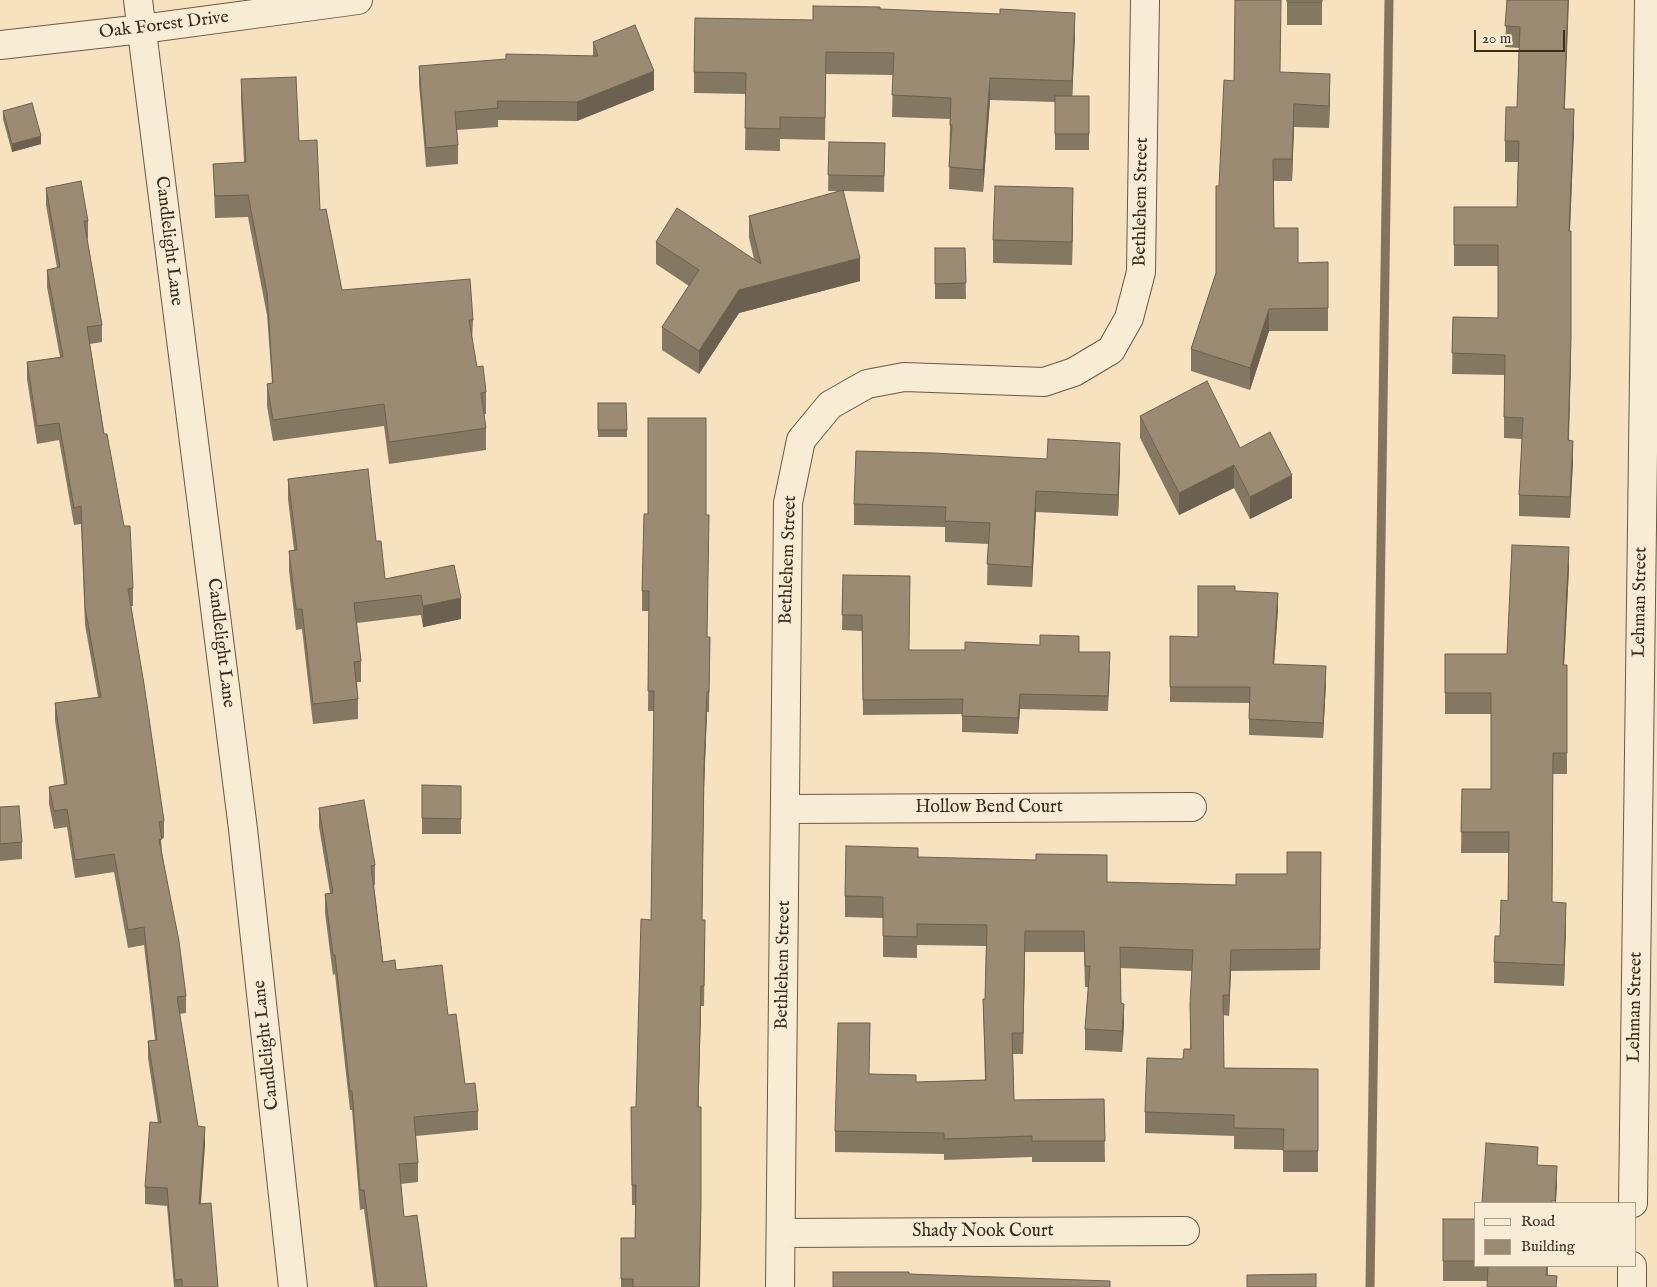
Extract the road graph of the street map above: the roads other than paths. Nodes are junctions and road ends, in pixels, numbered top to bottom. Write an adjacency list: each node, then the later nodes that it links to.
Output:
1 (138, 0): 5 (street, Candlelight Lane)
2 (358, 0): 5 (street, Oak Forest Drive)
3 (1145, 0): 8 (street, Bethlehem Street)
4 (1649, 0): 9 (street, Lehman Street)
5 (142, 30): 6 (street, Oak Forest Drive); 13 (street, Candlelight Lane)
6 (0, 45)
7 (1192, 807): 8 (street, Hollow Bend Court)
8 (786, 809): 11 (street, Bethlehem Street)
9 (1633, 1202)
10 (1185, 1232): 11 (street, Shady Nook Court)
11 (781, 1233): 14 (street, Bethlehem Street)
12 (1632, 1267): 15 (street)
13 (293, 1287)
14 (780, 1287)
15 (1632, 1287)

